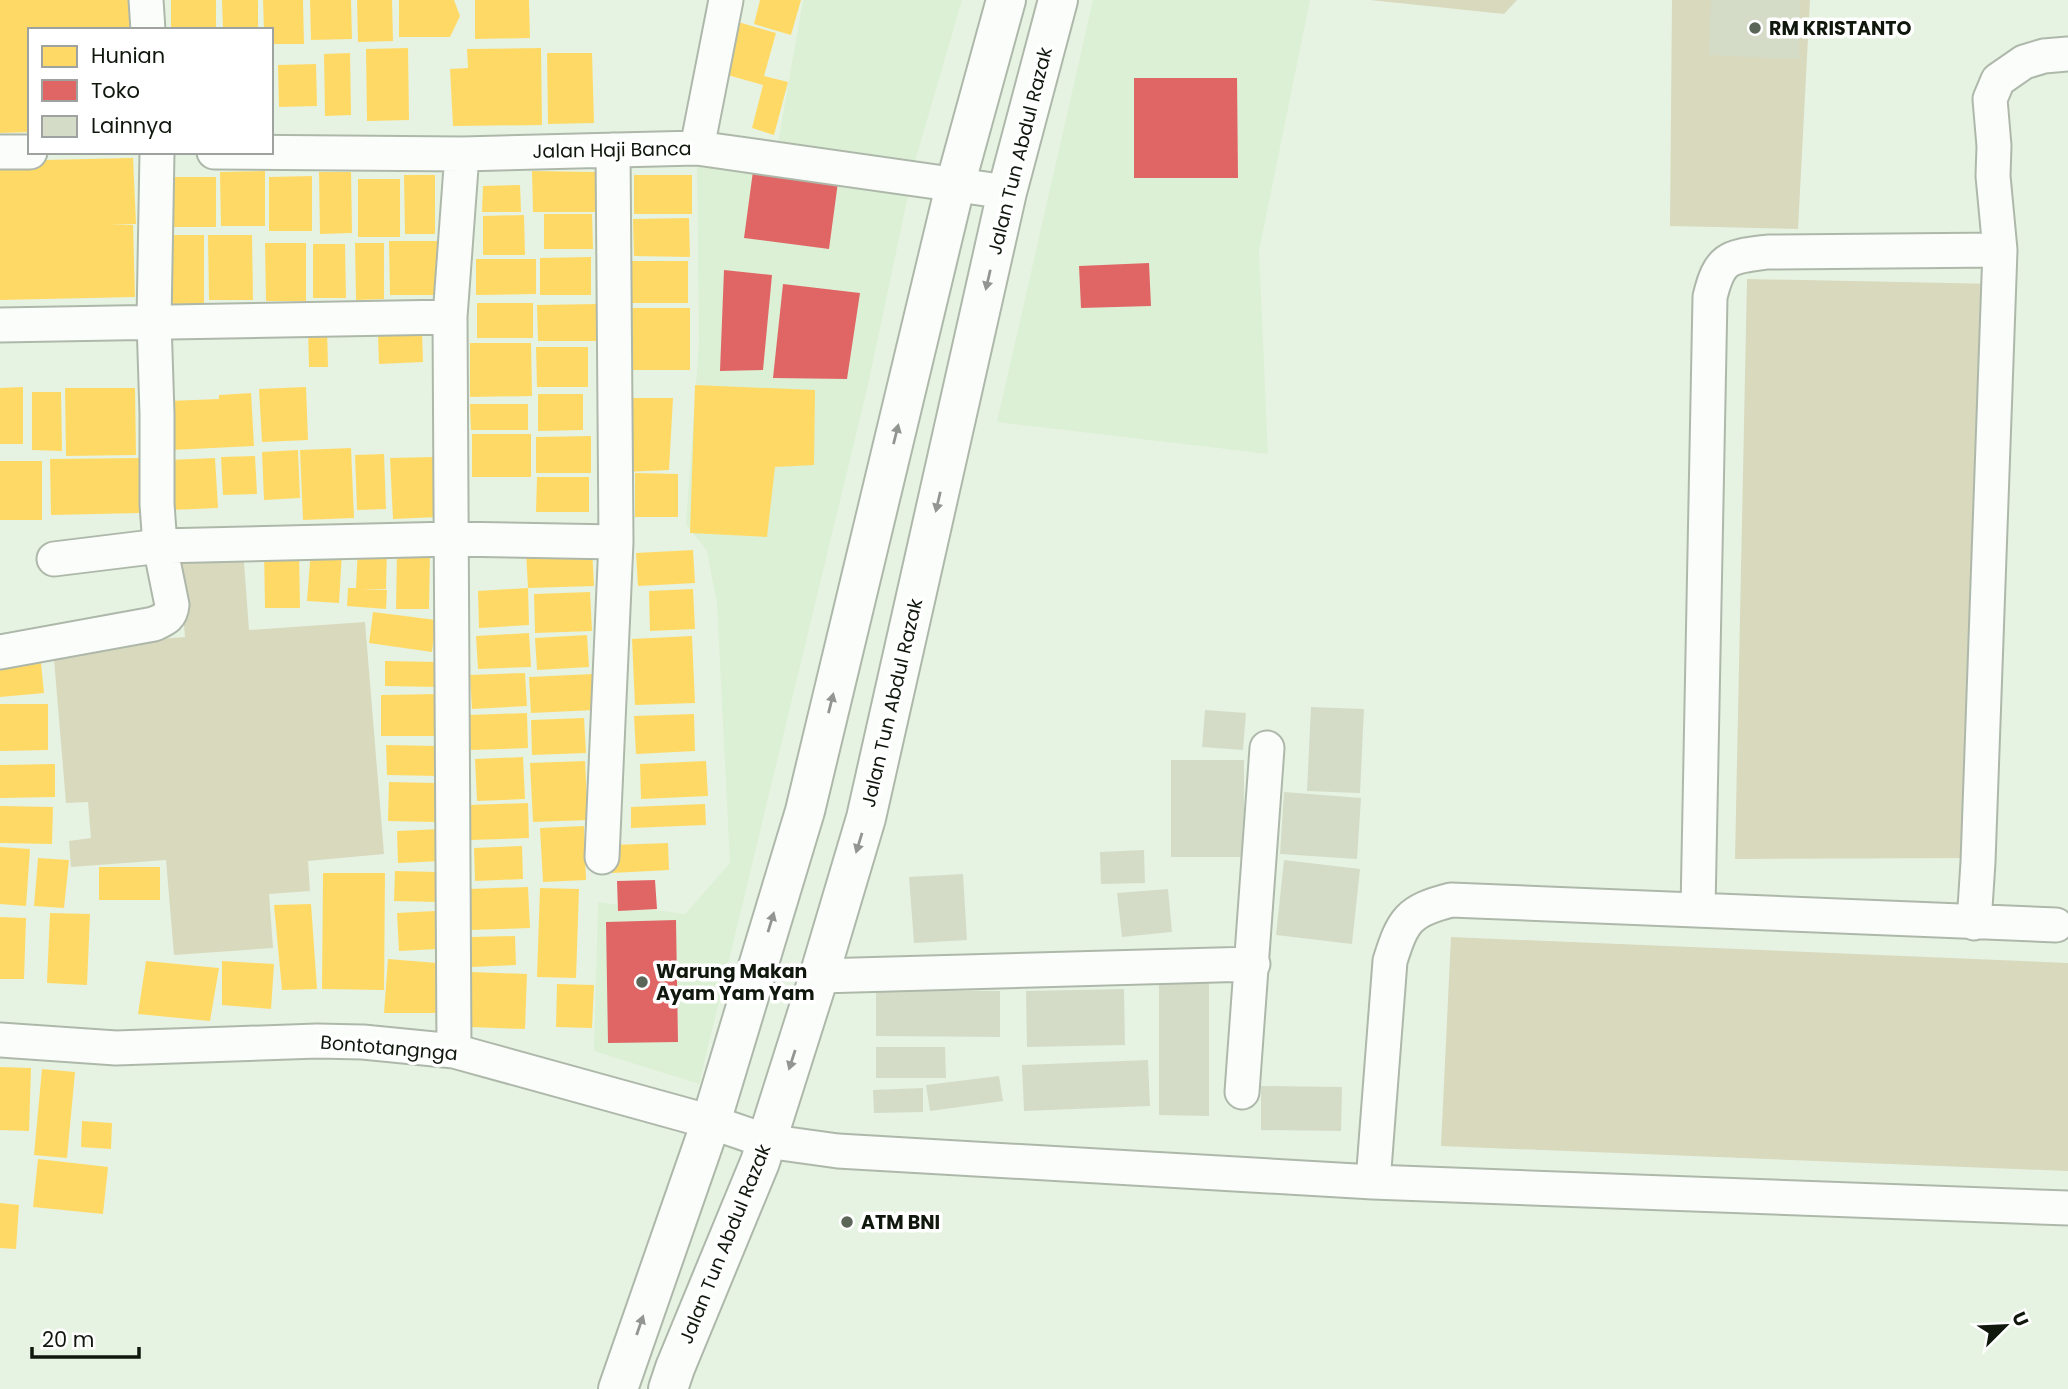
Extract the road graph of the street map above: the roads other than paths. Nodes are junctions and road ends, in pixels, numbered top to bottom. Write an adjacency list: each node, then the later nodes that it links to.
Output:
1 (146, 0): 5 (street)
2 (726, 0): 7 (street)
3 (1006, 0): 14 (main road)
4 (1058, 0): 15 (main road, Jalan Tun Abdul Razak)
5 (148, 28)
6 (2068, 54): 16 (street)
7 (698, 148): 8 (street, Jalan Haji Banca); 14 (street, Jalan Haji Banca)
8 (613, 150): 13 (street, Jalan Haji Banca); 21 (street)
9 (0, 152): 10 (street)
10 (28, 152)
11 (273, 152): 13 (street, Jalan Haji Banca)
12 (156, 154): 18 (street)
13 (463, 154): 17 (street)
14 (956, 186): 15 (street, Jalan Haji Banca); 35 (main road, one-way to 14)
15 (1007, 192): 31 (main road, Jalan Tun Abdul Razak, one-way to 31)
16 (2000, 250): 27 (street); 28 (street)
17 (450, 317): 18 (street); 20 (street)
18 (154, 321): 19 (street); 22 (street)
19 (0, 325)
20 (452, 538): 21 (street); 22 (street); 33 (street)
21 (616, 542): 26 (street)
22 (160, 546): 23 (street); 24 (street)
23 (54, 559)
24 (0, 652)
25 (1267, 748): 30 (street)
26 (602, 857)
27 (1698, 909): 28 (street); 37 (street)
28 (1974, 923): 29 (street)
29 (2056, 925)
30 (1253, 964): 31 (street); 34 (street)
31 (819, 976): 36 (main road, Jalan Tun Abdul Razak, one-way to 36)
32 (0, 1040): 33 (street, Bontotangnga)
33 (454, 1051): 35 (street, Bontotangnga)
34 (1242, 1092)
35 (711, 1122): 36 (street, Bontotangnga); 39 (main road, one-way to 35)
36 (766, 1140): 37 (street, Bontotangnga); 40 (main road, Jalan Tun Abdul Razak)
37 (1373, 1182): 38 (street, Bontotangnga)
38 (2068, 1208)
39 (618, 1389)
40 (668, 1389)

